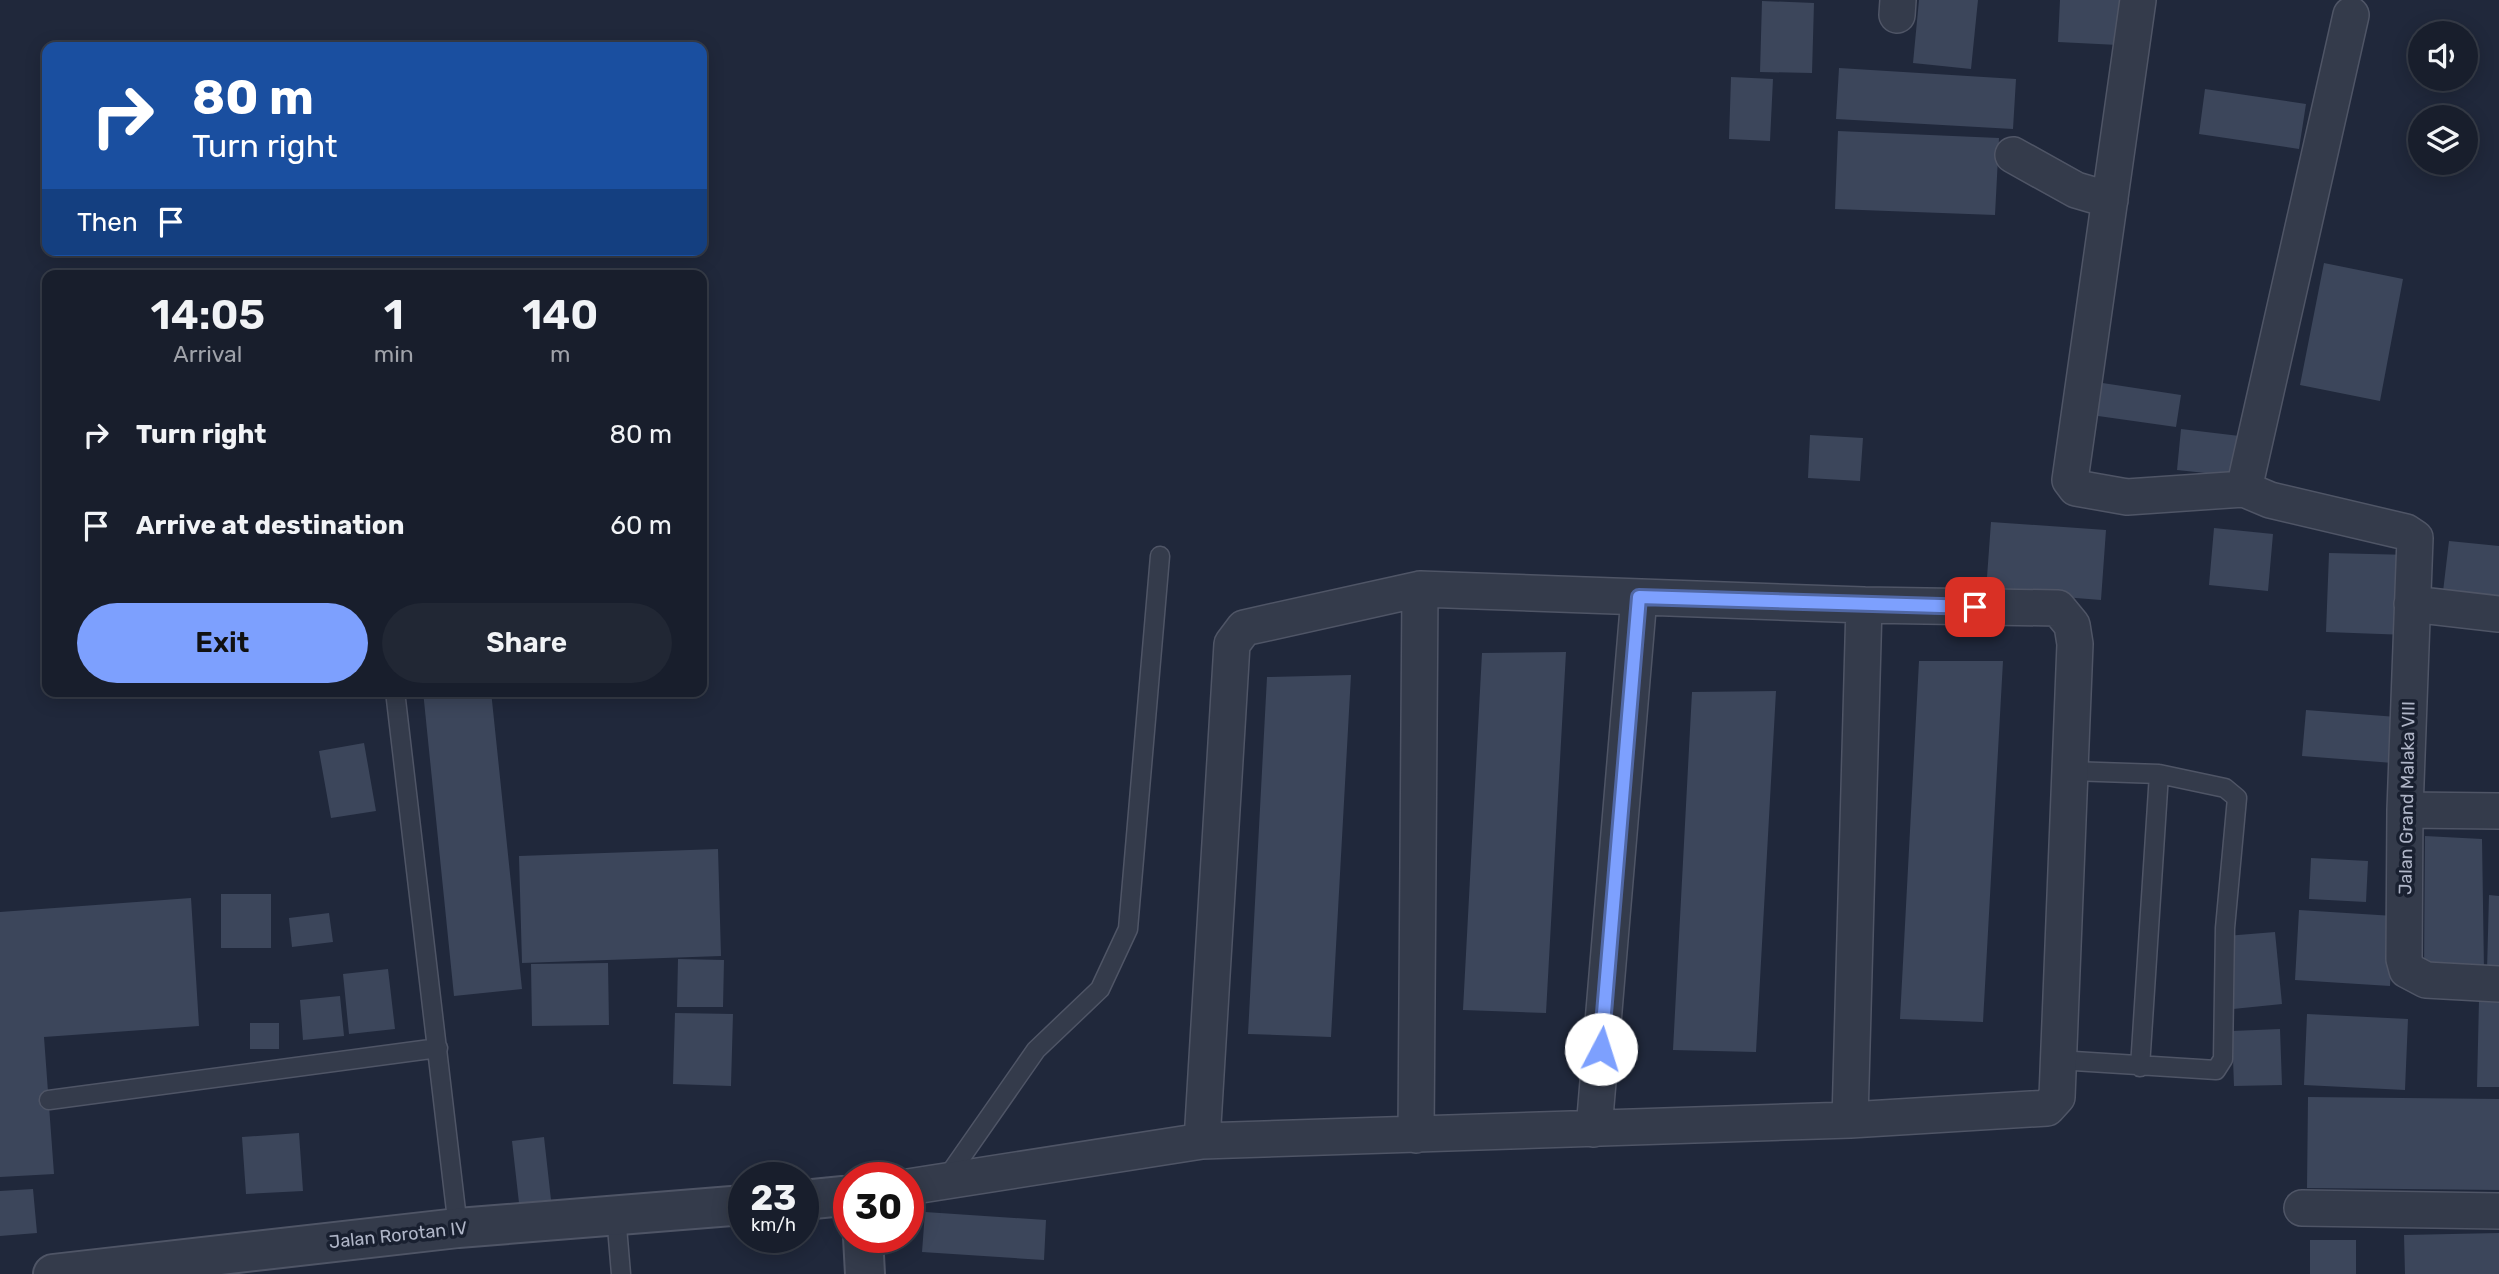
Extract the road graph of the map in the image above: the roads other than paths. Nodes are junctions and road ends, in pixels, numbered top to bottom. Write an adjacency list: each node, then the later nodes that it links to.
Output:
1 (2138, 0): 4 (street)
2 (2351, 15): 5 (street)
3 (2013, 155): 4 (street)
4 (2110, 200): 5 (street)
5 (2244, 489): 9 (street, Jalan Grand Malaka VIII)
6 (1160, 556): 26 (lane)
7 (1420, 589): 8 (street); 24 (street); 25 (street)
8 (1639, 597): 10 (street); 23 (street)
9 (2412, 604): 11 (street); 15 (street, Jalan Grand Malaka VIII)
10 (1864, 605): 13 (street); 22 (street)
11 (2499, 614)
12 (396, 697): 18 (lane)
13 (2070, 771): 14 (lane); 19 (street)
14 (2159, 774): 20 (lane); 20 (lane)
15 (2405, 810): 16 (street); 17 (street, Jalan Grand Malaka VIII)
16 (2499, 811)
17 (2499, 984)
18 (438, 1048): 21 (lane); 32 (lane)
19 (2058, 1060): 20 (lane); 22 (street)
20 (2140, 1067)
21 (48, 1100)
22 (1850, 1120): 23 (street)
23 (1594, 1129): 24 (street)
24 (1416, 1136): 25 (street)
25 (1202, 1141): 26 (street)
26 (946, 1179): 27 (street)
27 (924, 1184)
28 (728, 1206): 31 (street, Jalan Rorotan IV)
29 (2302, 1208): 30 (street)
30 (2499, 1211)
31 (615, 1215): 32 (street, Jalan Rorotan IV); 35 (lane)
32 (458, 1228): 34 (street, Jalan Rorotan IV)
33 (864, 1253): 36 (street)
34 (53, 1274)
35 (621, 1274)
36 (865, 1274)

